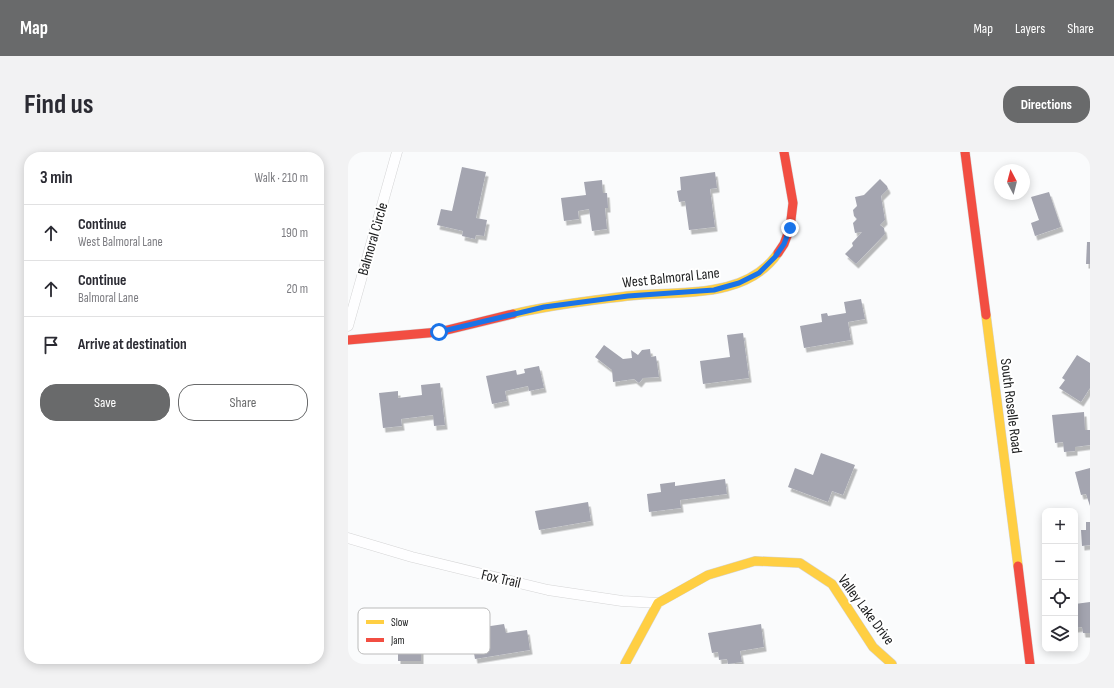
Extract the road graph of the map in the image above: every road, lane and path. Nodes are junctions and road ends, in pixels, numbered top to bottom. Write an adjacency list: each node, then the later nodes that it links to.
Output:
1 (397, 152): 4 (street, Balmoral Circle)
2 (784, 152): 5 (street, West Balmoral Lane)
3 (965, 152): 10 (street, South Roselle Road)
4 (348, 326)
5 (348, 340)
6 (348, 538): 7 (street, Fox Trail)
7 (658, 603): 8 (street); 9 (street, Valley Lake Drive)
8 (625, 664)
9 (892, 664)
10 (1030, 664)

